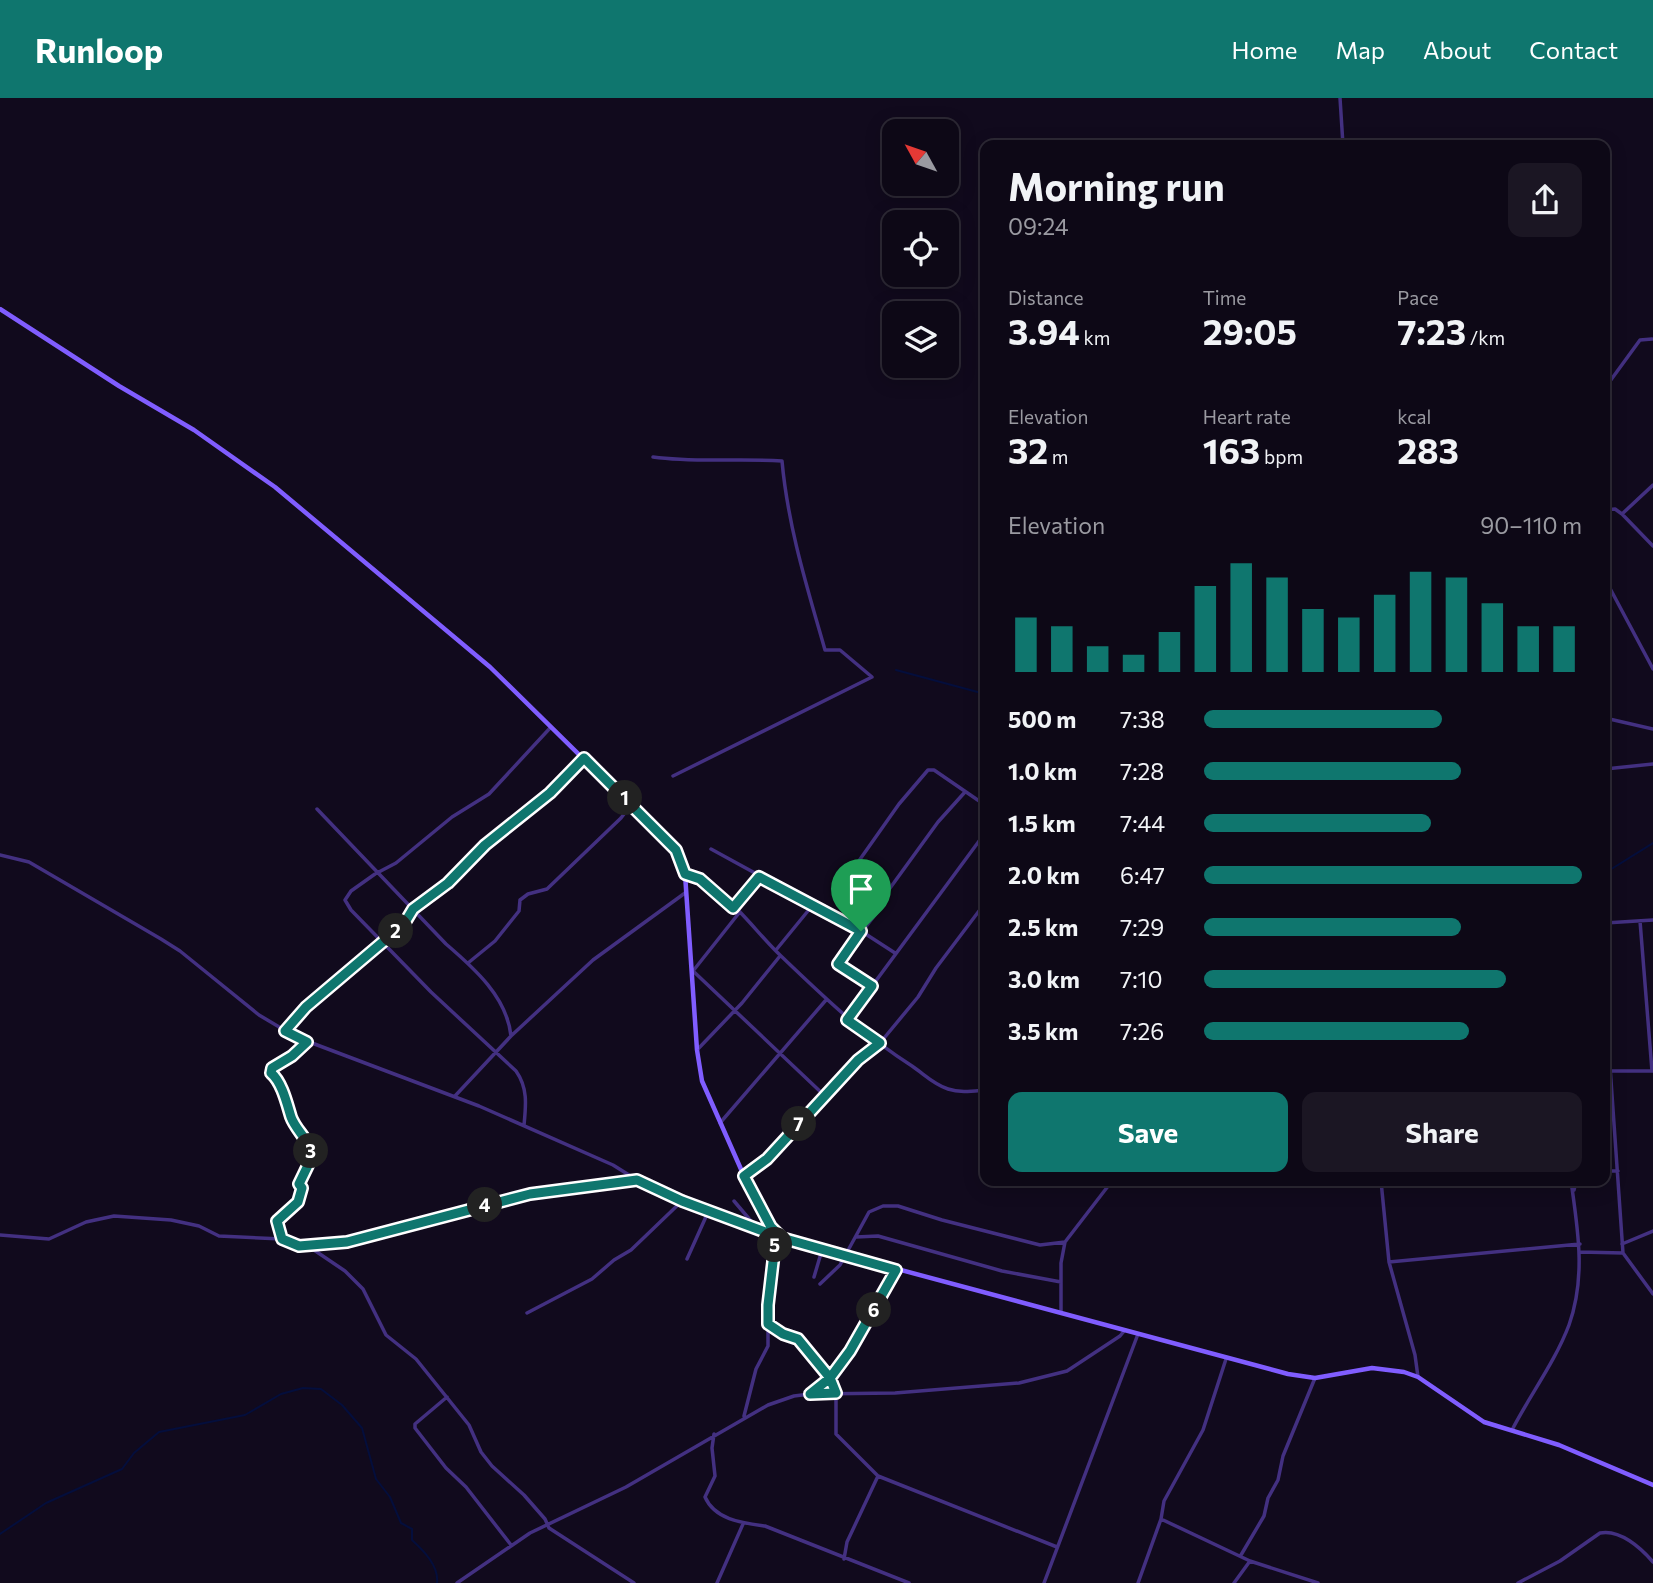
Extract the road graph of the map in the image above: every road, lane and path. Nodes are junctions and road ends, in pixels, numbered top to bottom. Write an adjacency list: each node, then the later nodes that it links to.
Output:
1 (1340, 98): 2 (street)
2 (1343, 140)
3 (0, 309): 16 (street)
4 (1653, 339): 5 (street)
5 (1610, 381)
6 (653, 457): 21 (street)
7 (1653, 485): 9 (street)
8 (1610, 510): 9 (street)
9 (1622, 513): 10 (street)
10 (1653, 546)
11 (1610, 589): 13 (street)
12 (1653, 659): 13 (street)
13 (1648, 662): 14 (street)
14 (1653, 668)
15 (1610, 719): 17 (street)
16 (552, 727): 18 (street); 29 (street)
17 (1653, 729)
18 (584, 758): 24 (street); 36 (street)
19 (1653, 764): 20 (street)
20 (1610, 768)
21 (673, 776)
22 (965, 792): 23 (street); 32 (street); 42 (street)
23 (980, 802)
24 (632, 804): 30 (street); 47 (street)
25 (317, 809): 29 (street)
26 (980, 840): 45 (street)
27 (711, 849): 31 (street)
28 (0, 855): 53 (street)
29 (376, 873): 36 (street); 43 (street)
30 (685, 874): 33 (street); 35 (street)
31 (759, 877): 34 (street); 35 (street)
32 (844, 882)
33 (685, 894): 48 (street); 54 (street)
34 (813, 906): 42 (street); 44 (street)
35 (733, 908): 38 (street)
36 (413, 909): 43 (street); 47 (street)
37 (980, 910): 56 (street)
38 (739, 913): 44 (street); 48 (street)
39 (1653, 919): 40 (street)
40 (1640, 921): 41 (street); 62 (street)
41 (1610, 923)
42 (861, 931): 45 (street); 49 (street)
43 (382, 943): 53 (street); 59 (street)
44 (776, 950): 46 (street)
45 (895, 953): 49 (street)
46 (780, 956): 50 (street); 51 (street)
47 (468, 963): 54 (street)
48 (692, 970): 51 (street); 57 (street)
49 (872, 986): 52 (street)
50 (826, 1000): 52 (street); 58 (street)
51 (735, 1011): 57 (street); 58 (street)
52 (847, 1020): 56 (street)
53 (285, 1031): 55 (street)
54 (511, 1036): 59 (street)
55 (307, 1042): 65 (street); 85 (street)
56 (880, 1043): 63 (street); 64 (street)
57 (698, 1050): 68 (street)
58 (780, 1052): 64 (street); 68 (street)
59 (494, 1053): 65 (street); 69 (street)
60 (1610, 1060): 61 (street)
61 (1611, 1071): 62 (street); 67 (street)
62 (1653, 1071)
63 (980, 1090)
64 (825, 1096): 72 (street)
65 (455, 1097): 69 (street)
66 (1610, 1114): 67 (street)
67 (1614, 1114): 71 (street)
68 (720, 1123): 72 (street)
69 (524, 1125): 73 (street)
70 (1610, 1171): 71 (street)
71 (1618, 1171): 88 (street)
72 (744, 1176): 83 (street)
73 (637, 1180): 77 (street); 89 (street)
74 (1108, 1186): 86 (street)
75 (1381, 1186): 95 (street)
76 (1573, 1186): 87 (street)
77 (682, 1201): 79 (street); 101 (street)
78 (734, 1201): 80 (street)
79 (709, 1210): 80 (street); 94 (street)
80 (758, 1229): 83 (street)
81 (1653, 1231): 88 (street)
82 (0, 1235): 85 (street)
83 (779, 1237): 90 (street); 103 (street)
84 (856, 1237): 86 (street); 93 (street); 98 (street)
85 (282, 1239): 89 (street)
86 (1065, 1242): 98 (street)
87 (1580, 1244): 91 (street); 95 (street)
88 (1622, 1244): 92 (street)
89 (306, 1245): 112 (street)
90 (822, 1250): 93 (street); 97 (street)
91 (1580, 1252): 92 (street); 114 (street)
92 (1623, 1253): 100 (street)
93 (846, 1256): 96 (street); 99 (street)
94 (687, 1259)
95 (1389, 1262): 107 (street)
96 (896, 1270): 102 (street); 108 (street)
97 (814, 1276)
98 (1061, 1282): 102 (street)
99 (820, 1284)
100 (1653, 1294)
101 (527, 1313)
102 (1061, 1313): 104 (street)
103 (768, 1324): 108 (street); 113 (street)
104 (1125, 1330): 105 (street); 110 (street)
105 (1138, 1334): 106 (street); 122 (street)
106 (1226, 1359): 109 (street); 118 (street)
107 (1418, 1377): 109 (street); 114 (street)
108 (830, 1378): 110 (street); 111 (street)
109 (1315, 1378): 123 (street)
110 (836, 1393): 111 (street); 116 (street)
111 (810, 1394): 113 (street)
112 (447, 1398): 120 (street); 121 (street)
113 (743, 1418): 115 (street)
114 (1512, 1432): 117 (street)
115 (714, 1434): 119 (street); 120 (street)
116 (878, 1476): 122 (street); 124 (street)
117 (1653, 1485)
118 (1161, 1519): 123 (street); 132 (street)
119 (744, 1523): 124 (street); 129 (street)
120 (548, 1524): 121 (street); 128 (street)
121 (511, 1545): 127 (street)
122 (1057, 1547): 131 (street)
123 (1241, 1556): 126 (street)
124 (844, 1559): 130 (street)
125 (1652, 1559): 135 (street)
126 (1250, 1561): 133 (street); 134 (street)
127 (457, 1583)
128 (634, 1583)
129 (717, 1583)
130 (906, 1583)
131 (1044, 1583)
132 (1138, 1583)
133 (1234, 1583)
134 (1318, 1583)
135 (1518, 1583)

